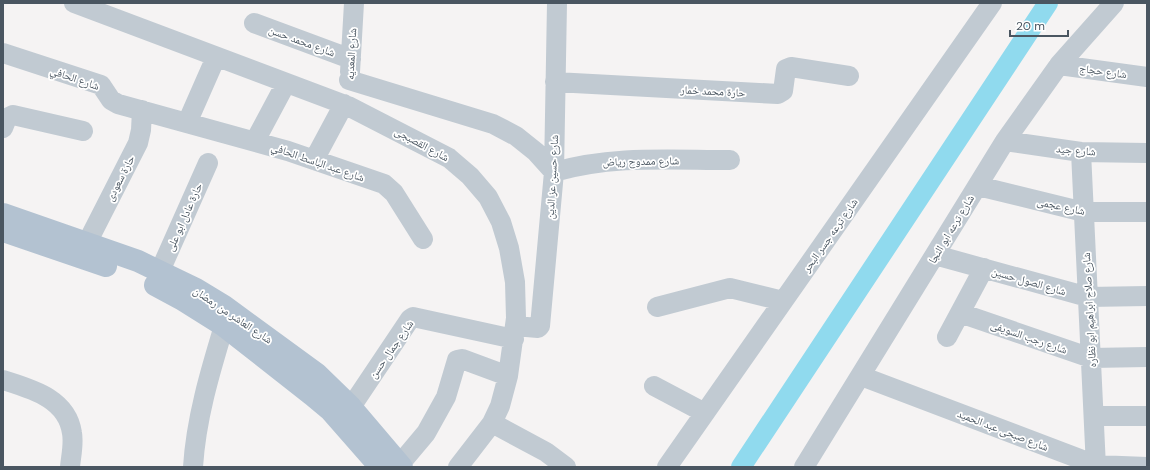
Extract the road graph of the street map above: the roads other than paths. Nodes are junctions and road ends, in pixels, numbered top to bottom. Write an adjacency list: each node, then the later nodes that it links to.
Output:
1 (74, 3): 8 (street, شارع القصبجى)
2 (354, 3): 9 (street, شارع المعديه)
3 (557, 3): 14 (street, شارع حسين عز الدين)
4 (992, 3): 41 (street, شارع ترعه جسر البحر)
5 (1114, 3): 10 (street, شارع ترعه ابو النجا)
6 (254, 23): 9 (street, شارع محمد حسن)
7 (3, 53): 17 (street, شارع الحافي)
8 (216, 57): 15 (street, شارع القصبجى); 18 (street)
9 (351, 59): 13 (street, شارع المعديه)
10 (1059, 65): 12 (street, شارع حجاج); 22 (street, شارع ترعه ابو النجا)
11 (849, 76): 14 (street, حارة محمد خمار)
12 (1147, 77)
13 (349, 80): 16 (street, شارع المعديه); 28 (street)
14 (555, 82): 28 (street, شارع حسين عز الدين)
15 (286, 83): 16 (street, شارع القصبجى); 21 (street)
16 (346, 105): 25 (street); 45 (street, شارع القصبجى)
17 (142, 110): 18 (street, شارع الحافي); 35 (street, حارة سعودى)
18 (187, 123): 21 (street, شارع عبد الباسط الحافي)
19 (3, 128): 20 (street)
20 (83, 131)
21 (255, 141): 25 (street, شارع عبد الباسط الحافي)
22 (1005, 141): 23 (street, شارع جيد); 29 (street, شارع ترعه ابو النجا)
23 (1082, 152): 24 (street, شارع جيد); 30 (street, شارع صلاح ابراهيم ابو نظاره)
24 (1147, 153)
25 (314, 160): 34 (street, شارع عبد الباسط الحافي)
26 (730, 160): 28 (street, شارع ممدوح رياض)
27 (208, 163): 38 (street, حارة عادل ابو على)
28 (554, 172): 45 (street, شارع حسين عز الدين)
29 (978, 186): 30 (street, شارع عجمى); 36 (street, شارع ترعه ابو النجا)
30 (1084, 212): 31 (street, شارع عجمى); 40 (street, شارع صلاح ابراهيم ابو نظاره)
31 (1147, 212)
32 (3, 214): 35 (main road, شارع العاشر من رمضان)
33 (3, 231): 44 (main road, شارع العاشر من رمضان)
34 (423, 240)
35 (88, 243): 38 (main road, شارع العاشر من رمضان)
36 (936, 255): 37 (street, شارع الصول حسين); 50 (street, شارع ترعه ابو النجا)
37 (984, 268): 40 (street, شارع الصول حسين); 43 (street)
38 (160, 270): 53 (main road, شارع العاشر من رمضان)
39 (1147, 296): 40 (street, شارع الصول حسين)
40 (1088, 297): 48 (street, شارع صلاح ابراهيم ابو نظاره)
41 (783, 301): 42 (street); 54 (street, شارع ترعه جسر البحر)
42 (657, 308)
43 (960, 313): 46 (street); 48 (street, شارع رجب السويفى)
44 (224, 326): 58 (main road, شارع العاشر من رمضان); 61 (street)
45 (514, 333): 49 (street, شارع القصبجى); 53 (street, شارع جمال حسن)
46 (947, 337)
47 (1147, 357): 48 (street, شارع رجب السويفى)
48 (1091, 358): 55 (street, شارع صلاح ابراهيم ابو نظاره)
49 (508, 376): 57 (street, شارع القصبجى); 58 (street)
50 (862, 376): 59 (street, شارع صبحى عبد الحميد); 65 (street, شارع ترعه ابو النجا)
51 (3, 380): 60 (street)
52 (654, 386): 54 (street)
53 (351, 407): 58 (main road, شارع العاشر من رمضان)
54 (705, 413): 64 (street, شارع ترعه جسر البحر)
55 (1094, 416): 56 (street); 59 (street, شارع صلاح ابراهيم ابو نظاره)
56 (1147, 416)
57 (492, 422): 62 (street, شارع القصبجى); 63 (street)
58 (394, 466)
59 (1096, 466): 66 (street, شارع صبحى عبد الحميد)
60 (70, 467)
61 (193, 467)
62 (458, 467)
63 (566, 467)
64 (667, 467)
65 (804, 467)
66 (1147, 467)

